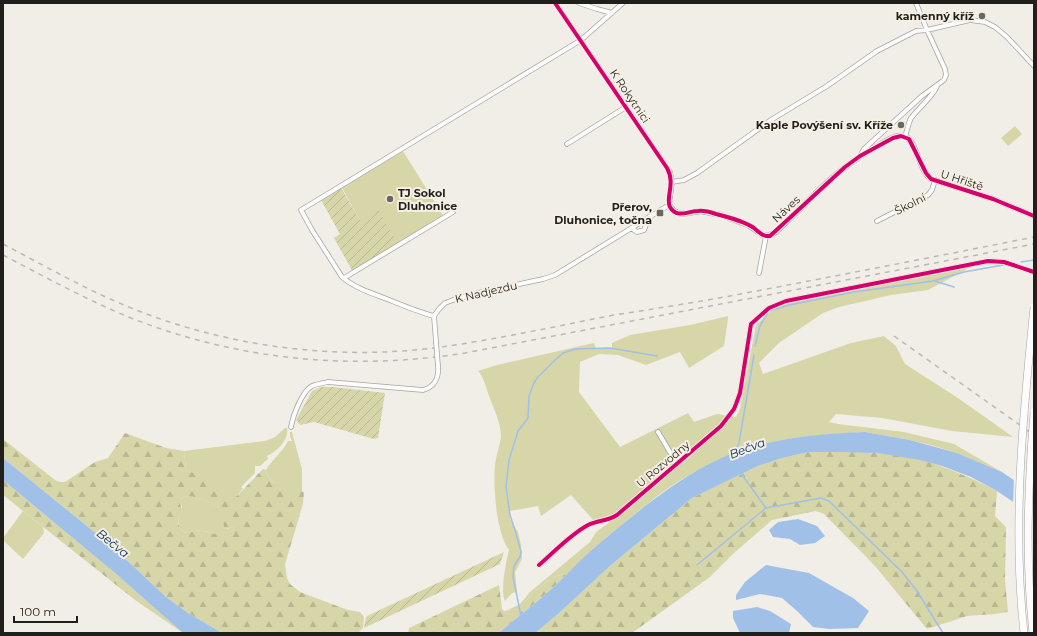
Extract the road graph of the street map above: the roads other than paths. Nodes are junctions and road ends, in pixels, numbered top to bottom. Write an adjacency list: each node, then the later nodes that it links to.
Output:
1 (555, 3): 7 (street, K Rokytnici)
2 (579, 3): 5 (street)
3 (623, 3): 5 (street)
4 (916, 3): 6 (street, Náves)
5 (612, 13): 7 (street)
6 (926, 30): 8 (street); 9 (street, Náves); 15 (street)
7 (581, 40): 10 (street, K Rokytnici); 25 (street)
8 (1034, 66)
9 (937, 85): 11 (street); 13 (street, Náves)
10 (626, 107): 12 (street); 15 (street, K Rokytnici)
11 (905, 137): 13 (street, Náves); 14 (street, U Hřiště)
12 (567, 144)
13 (860, 156): 22 (street, Náves)
14 (936, 180): 18 (street, U Hřiště); 20 (street, Školní)
15 (672, 182): 16 (street, K Rokytnici)
16 (669, 205): 19 (street, K Nadjezdu); 22 (street)
17 (453, 212): 25 (street)
18 (1034, 216)
19 (649, 217): 21 (street, K Nadjezdu); 21 (street)
20 (877, 221)
21 (631, 228): 27 (street, K Nadjezdu)
22 (766, 236): 24 (street)
23 (1034, 272): 31 (street, U Rozvodny)
24 (759, 273)
25 (344, 278): 27 (street)
26 (1034, 307): 33 (highway, bridge)
27 (434, 316): 29 (street, bridge)
28 (1034, 412): 34 (highway, bridge)
29 (291, 427)
30 (658, 432): 31 (street, U Rozvodny)
31 (677, 464): 32 (street, U Rozvodny)
32 (539, 565)
33 (1024, 633)
34 (1033, 633)

